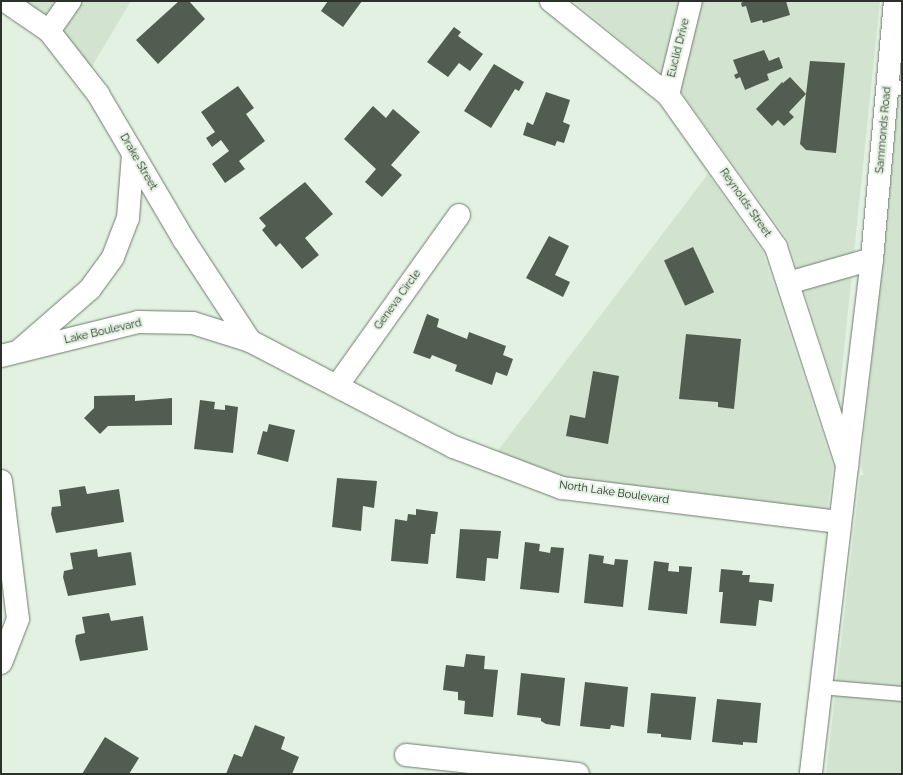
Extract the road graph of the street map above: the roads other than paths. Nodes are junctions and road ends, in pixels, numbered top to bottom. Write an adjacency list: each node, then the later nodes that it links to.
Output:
1 (5, 1): 6 (street, Drake Street)
2 (70, 1): 6 (street)
3 (551, 1): 8 (street, Reynolds Street)
4 (691, 1): 8 (street, Euclid Drive)
5 (895, 1): 7 (street, Sammonds Road)
6 (49, 31): 9 (street, Drake Street)
7 (895, 87): 11 (street, Sammonds Road)
8 (668, 95): 12 (street, Reynolds Street)
9 (133, 154): 13 (street, Drake Street); 14 (street)
10 (459, 215): 15 (street, Geneva Circle)
11 (872, 259): 12 (street); 16 (street, Sammonds Road)
12 (788, 283): 16 (street, Reynolds Street)
13 (250, 341): 14 (street, Lake Boulevard); 15 (street, Lake Boulevard)
14 (6, 359)
15 (337, 386): 18 (street, North Lake Boulevard)
16 (847, 466): 18 (street, Sammonds Road)
17 (1, 481): 19 (street)
18 (840, 522): 20 (street, Sammonds Road)
19 (2, 663)
20 (821, 687): 21 (lane); 24 (street, Sammonds Road)
21 (902, 694)
22 (406, 755): 23 (street)
23 (578, 774)
24 (811, 774)

